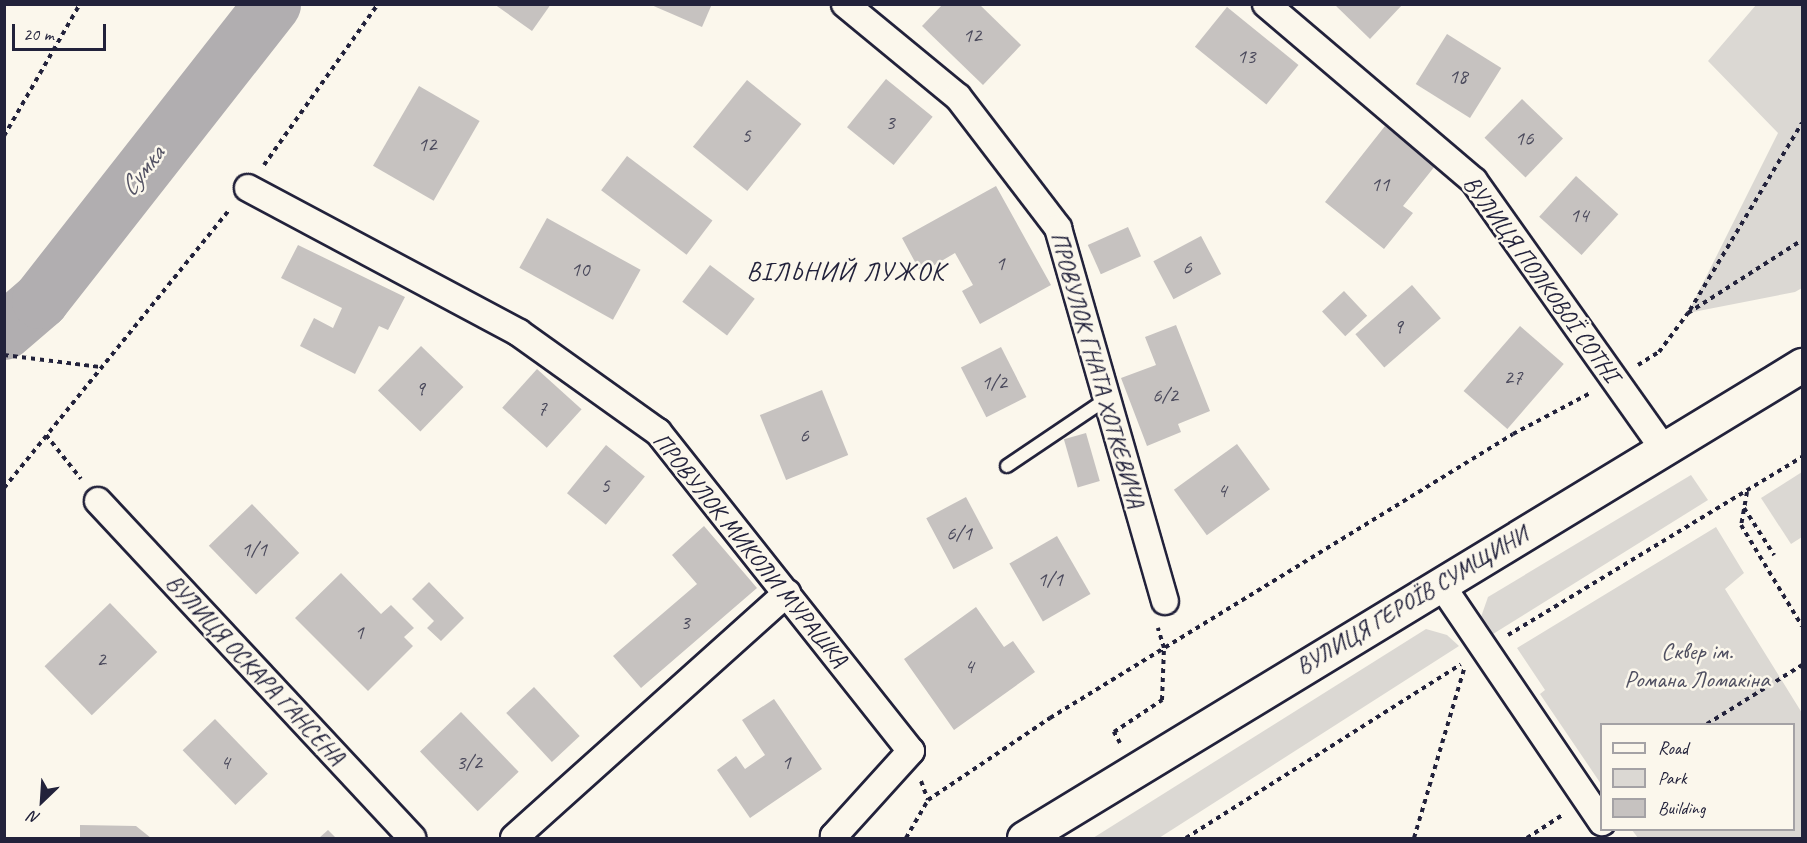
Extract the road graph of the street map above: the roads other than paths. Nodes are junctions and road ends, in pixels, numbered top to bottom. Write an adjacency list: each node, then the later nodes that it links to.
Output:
1 (844, 4): 5 (street, ПРОВУЛОК ГНАТА ХОТКЕВИЧА)
2 (1266, 4): 6 (street, ВУЛИЦЯ ПОЛКОВОЇ СОТНІ)
3 (248, 188): 10 (street, ПРОВУЛОК МИКОЛИ МУРАШКА)
4 (1803, 365): 6 (main road, ВУЛИЦЯ ГЕРОЇВ СУМЩИНИ)
5 (1105, 400): 7 (lane); 11 (street, ПРОВУЛОК ГНАТА ХОТКЕВИЧА)
6 (1664, 449): 9 (main road, ВУЛИЦЯ ГЕРОЇВ СУМЩИНИ)
7 (1007, 466)
8 (98, 501): 13 (street, ВУЛИЦЯ ОСКАРА ГАНСЕНА)
9 (1440, 584): 12 (street); 16 (main road, ВУЛИЦЯ ГЕРОЇВ СУМЩИНИ)
10 (787, 593): 14 (street); 15 (street, ПРОВУЛОК МИКОЛИ МУРАШКА)
11 (1160, 609)
12 (1600, 819)
13 (412, 838)
14 (514, 838)
15 (836, 838)
16 (1024, 838)

